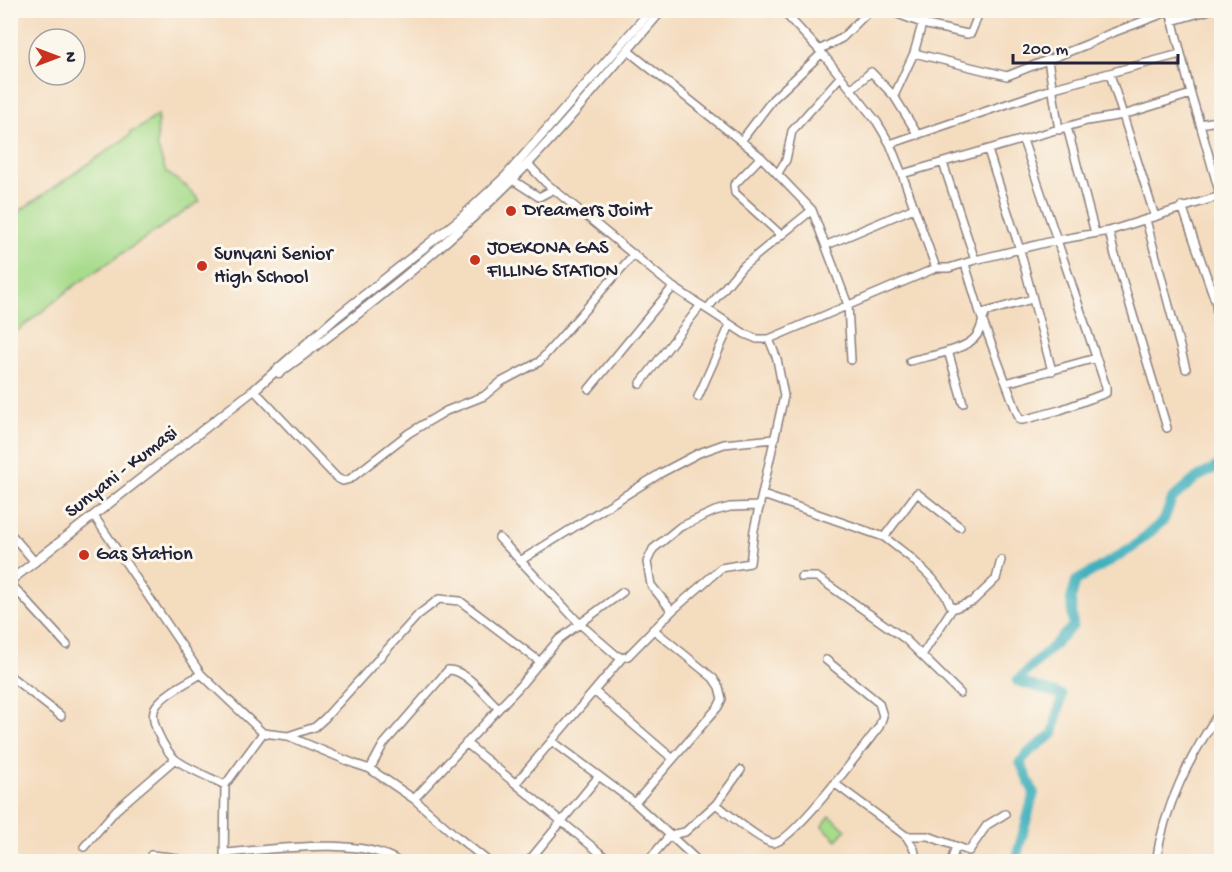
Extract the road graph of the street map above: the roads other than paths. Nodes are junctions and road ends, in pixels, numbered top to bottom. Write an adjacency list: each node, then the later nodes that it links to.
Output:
1 (651, 10): 37 (main road)
2 (662, 10): 12 (main road)
3 (782, 10): 13 (street)
4 (870, 10): 13 (street)
5 (887, 10): 11 (street)
6 (926, 10): 11 (street)
7 (980, 10): 11 (street)
8 (1210, 10): 10 (street)
9 (1170, 11): 10 (street); 16 (street)
10 (1172, 21): 15 (street)
11 (922, 24): 14 (street)
12 (627, 50): 29 (street); 34 (main road)
13 (821, 51): 18 (street); 29 (street)
14 (914, 53): 16 (street); 22 (street)
15 (1180, 54): 17 (street); 21 (street)
16 (1047, 60): 20 (street)
17 (1110, 74): 20 (street); 23 (street)
18 (841, 76): 19 (street); 35 (street)
19 (851, 88): 22 (street); 30 (street)
20 (1054, 88): 26 (street); 27 (street)
21 (1191, 94): 23 (street); 25 (street)
22 (894, 96): 27 (street)
23 (1123, 115): 26 (street); 43 (street)
24 (1221, 120): 25 (street)
25 (1200, 124): 39 (street)
26 (1063, 128): 28 (street); 46 (street)
27 (918, 135): 30 (street)
28 (1023, 140): 31 (street); 48 (street)
29 (741, 141): 32 (street)
30 (890, 144): 36 (street)
31 (988, 150): 33 (street); 50 (street)
32 (761, 157): 35 (street); 47 (street)
33 (944, 163): 36 (street); 52 (street)
34 (528, 164): 37 (main road); 38 (street)
35 (778, 173): 42 (street)
36 (902, 174): 41 (street)
37 (509, 178): 38 (street); 72 (main road, Sunyani - Kumasi)
38 (554, 189): 51 (street)
39 (1221, 199): 40 (street)
40 (1182, 207): 43 (street); 61 (street)
41 (914, 208): 49 (street); 54 (street)
42 (812, 210): 47 (street); 49 (street)
43 (1155, 217): 44 (street)
44 (1146, 220): 45 (street); 67 (street)
45 (1109, 231): 46 (street); 75 (street)
46 (1095, 233): 48 (street)
47 (781, 235): 58 (street)
48 (1057, 240): 50 (street); 64 (street)
49 (827, 245): 57 (street)
50 (1020, 250): 52 (street); 56 (street)
51 (634, 254): 55 (street); 72 (street)
52 (975, 260): 53 (street)
53 (965, 264): 54 (street); 59 (street)
54 (936, 268): 57 (street)
55 (673, 287): 58 (street); 71 (street)
56 (1032, 298): 59 (street); 68 (street)
57 (849, 305): 62 (street); 65 (street)
58 (704, 307): 60 (street); 70 (street)
59 (982, 319): 63 (street); 69 (street)
60 (730, 326): 62 (street); 73 (street)
61 (1218, 326)
62 (769, 339): 76 (street)
63 (948, 351): 66 (street); 74 (street)
64 (1096, 358): 68 (street); 69 (street)
65 (851, 360)
66 (910, 361)
67 (1186, 369)
68 (1052, 371): 69 (street)
69 (1006, 383)
70 (640, 384)
71 (589, 389)
72 (254, 390): 79 (main road, Sunyani - Kumasi)
73 (698, 397)
74 (963, 403)
75 (1167, 428)
76 (774, 439): 77 (street); 85 (street)
77 (763, 495): 78 (street); 82 (street)
78 (760, 506): 91 (street); 91 (street)
79 (94, 516): 86 (main road, Sunyani - Kumasi); 99 (street)
80 (960, 527): 82 (street)
81 (10, 533): 86 (street)
82 (884, 537): 90 (street)
83 (499, 538): 85 (street)
84 (1001, 560): 90 (street)
85 (520, 561): 92 (street)
86 (35, 562): 88 (main road, Sunyani - Kumasi)
87 (801, 577): 95 (street)
88 (10, 582): 94 (street)
89 (623, 592): 92 (street)
90 (952, 609): 95 (street)
91 (672, 611): 93 (street)
92 (580, 624): 96 (street); 98 (street)
93 (653, 629): 96 (street); 111 (street)
94 (67, 645)
95 (922, 656): 102 (street)
96 (622, 658): 101 (street)
97 (826, 660): 116 (street)
98 (539, 661): 103 (street); 107 (street)
99 (201, 674): 106 (street); 110 (street)
100 (10, 676): 105 (street)
101 (594, 691): 108 (street); 111 (street)
102 (960, 693)
103 (498, 708): 109 (street); 112 (street)
104 (1221, 708): 139 (street)
105 (61, 716)
106 (263, 733): 107 (street); 117 (street)
107 (288, 736): 112 (street)
108 (552, 741): 114 (street); 115 (street)
109 (466, 743): 115 (street); 118 (street)
110 (175, 759): 117 (street); 126 (street)
111 (673, 759): 119 (street)
112 (370, 769): 118 (street)
113 (741, 770): 120 (street)
114 (599, 776): 119 (street); 122 (street)
115 (516, 783): 122 (street)
116 (834, 783): 120 (street); 124 (street)
117 (225, 785): 127 (street)
118 (414, 799): 132 (street)
119 (634, 803): 123 (street)
120 (716, 804): 123 (street)
121 (1005, 814): 125 (street)
122 (562, 820): 133 (street); 134 (street)
123 (670, 835): 135 (street); 136 (street)
124 (906, 836): 125 (street); 137 (street)
125 (956, 846): 138 (street)
126 (84, 847)
127 (224, 853): 130 (street); 131 (street)
128 (151, 855): 129 (street)
129 (187, 861)
130 (224, 861)
131 (399, 861)
132 (489, 861)
133 (528, 861)
134 (611, 861)
135 (646, 861)
136 (699, 861)
137 (917, 861)
138 (951, 861)
139 (1156, 861)

